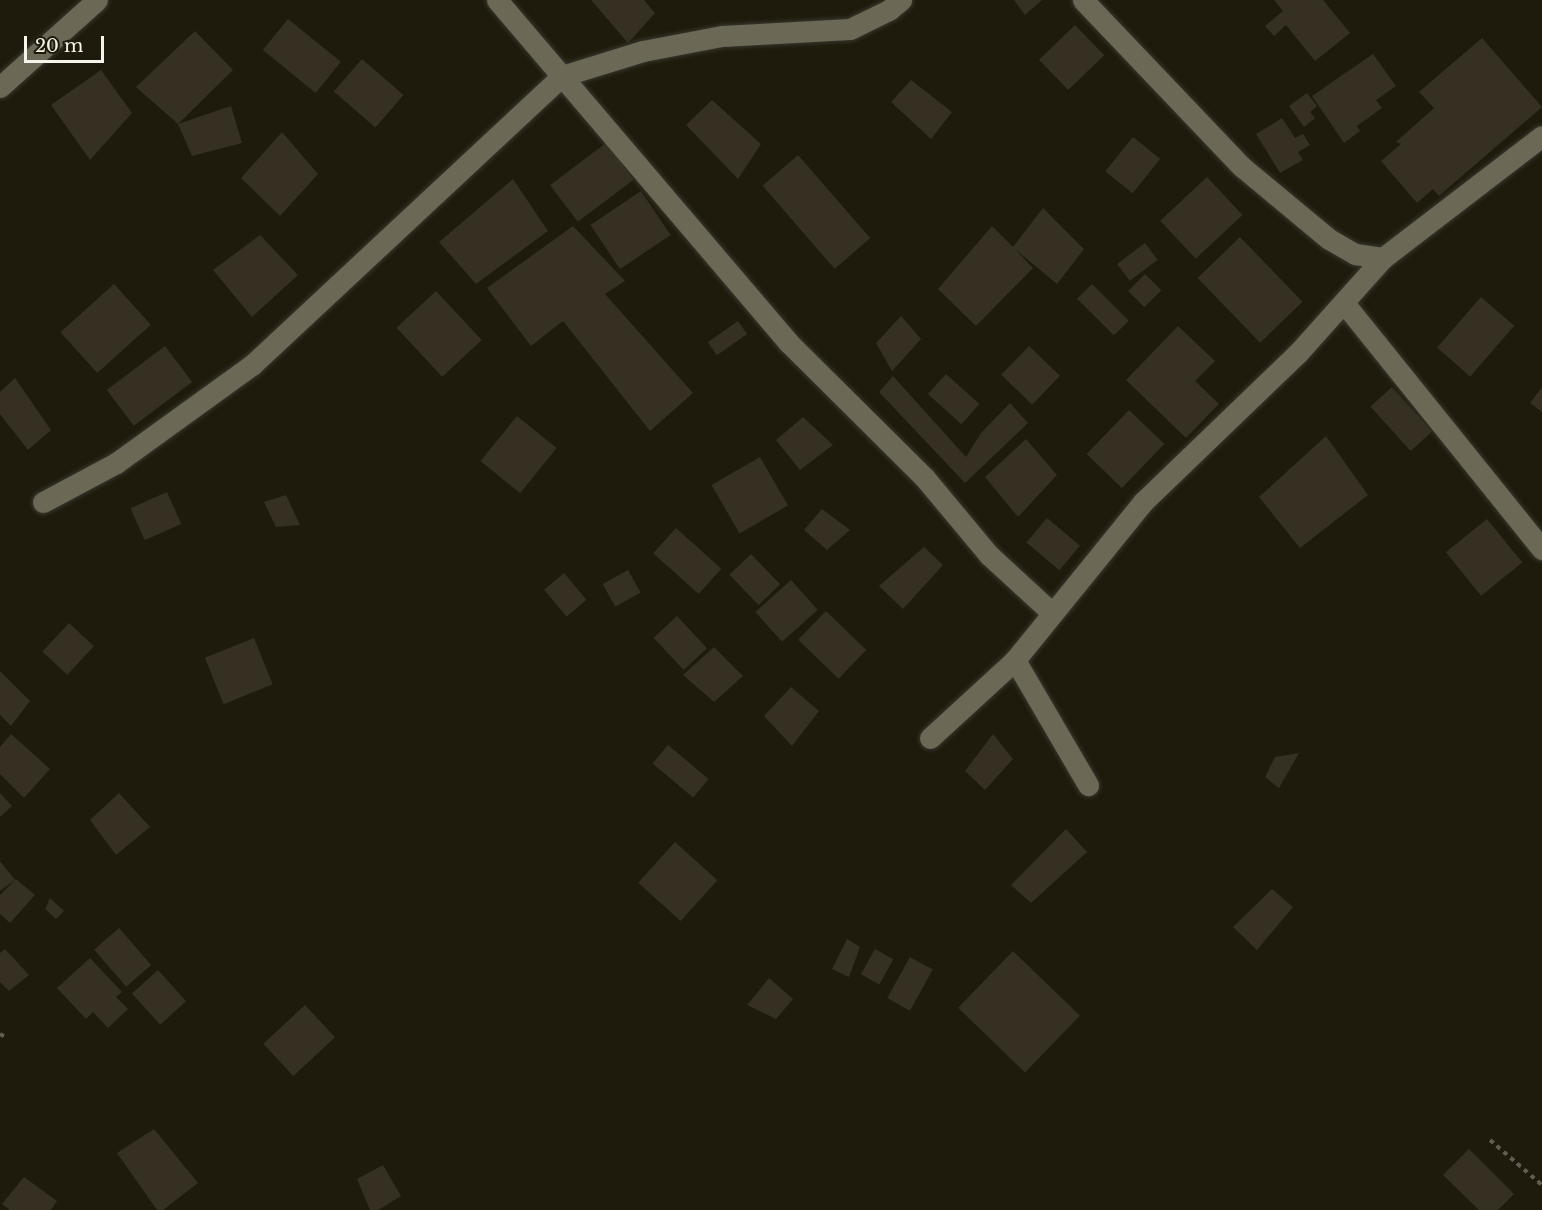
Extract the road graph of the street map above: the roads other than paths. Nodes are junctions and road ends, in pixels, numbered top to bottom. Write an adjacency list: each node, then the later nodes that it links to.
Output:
1 (97, 0): 6 (street)
2 (496, 0): 5 (street)
3 (901, 0): 5 (street)
4 (1083, 0): 8 (street)
5 (562, 76): 10 (street); 12 (street)
6 (0, 87)
7 (1542, 136): 8 (street)
8 (1383, 258): 9 (street)
9 (1344, 303): 11 (street); 12 (street)
10 (44, 502)
11 (1542, 549)
12 (1052, 612): 13 (street)
13 (1016, 660): 14 (street); 15 (street)
14 (930, 738)
15 (1088, 785)

